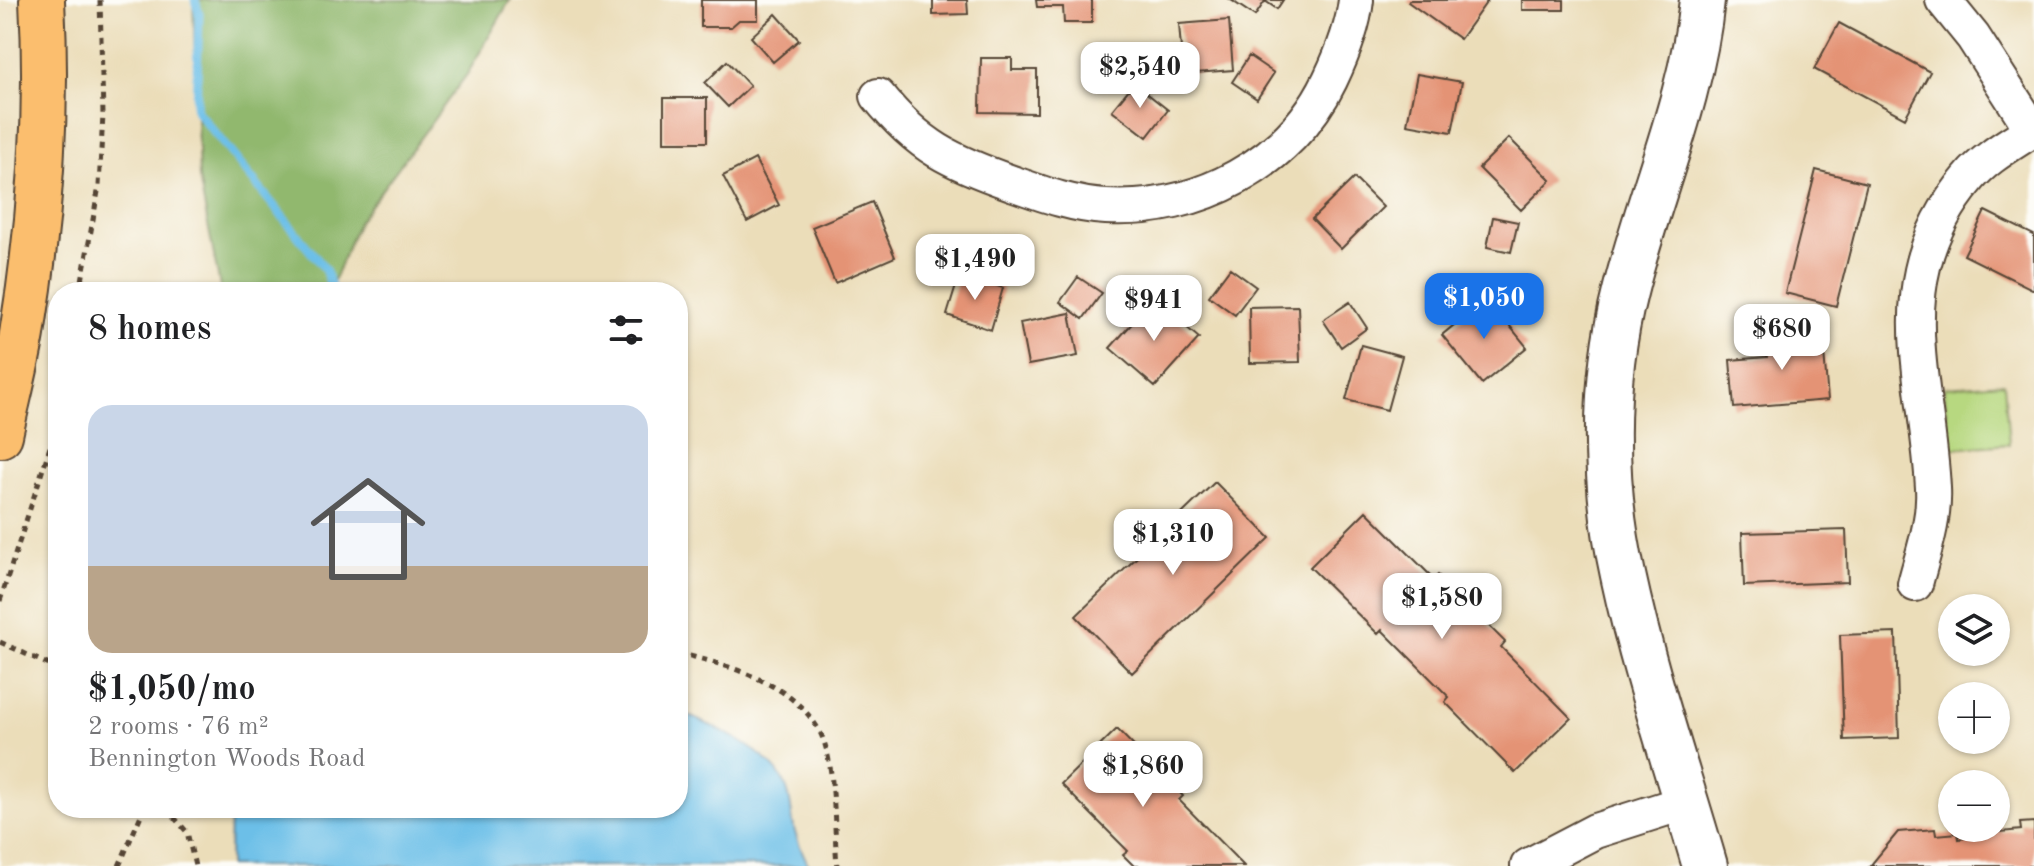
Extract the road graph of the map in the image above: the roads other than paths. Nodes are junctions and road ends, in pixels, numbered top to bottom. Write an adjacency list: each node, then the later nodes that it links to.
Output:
1 (42, 0): 7 (highway)
2 (1356, 0): 5 (street)
3 (1702, 0): 9 (street)
4 (1943, 0): 6 (street)
5 (878, 96)
6 (2033, 131): 8 (street)
7 (0, 435)
8 (1915, 584)
9 (1686, 802): 10 (street); 11 (street)
10 (1528, 866)
11 (1705, 866)

